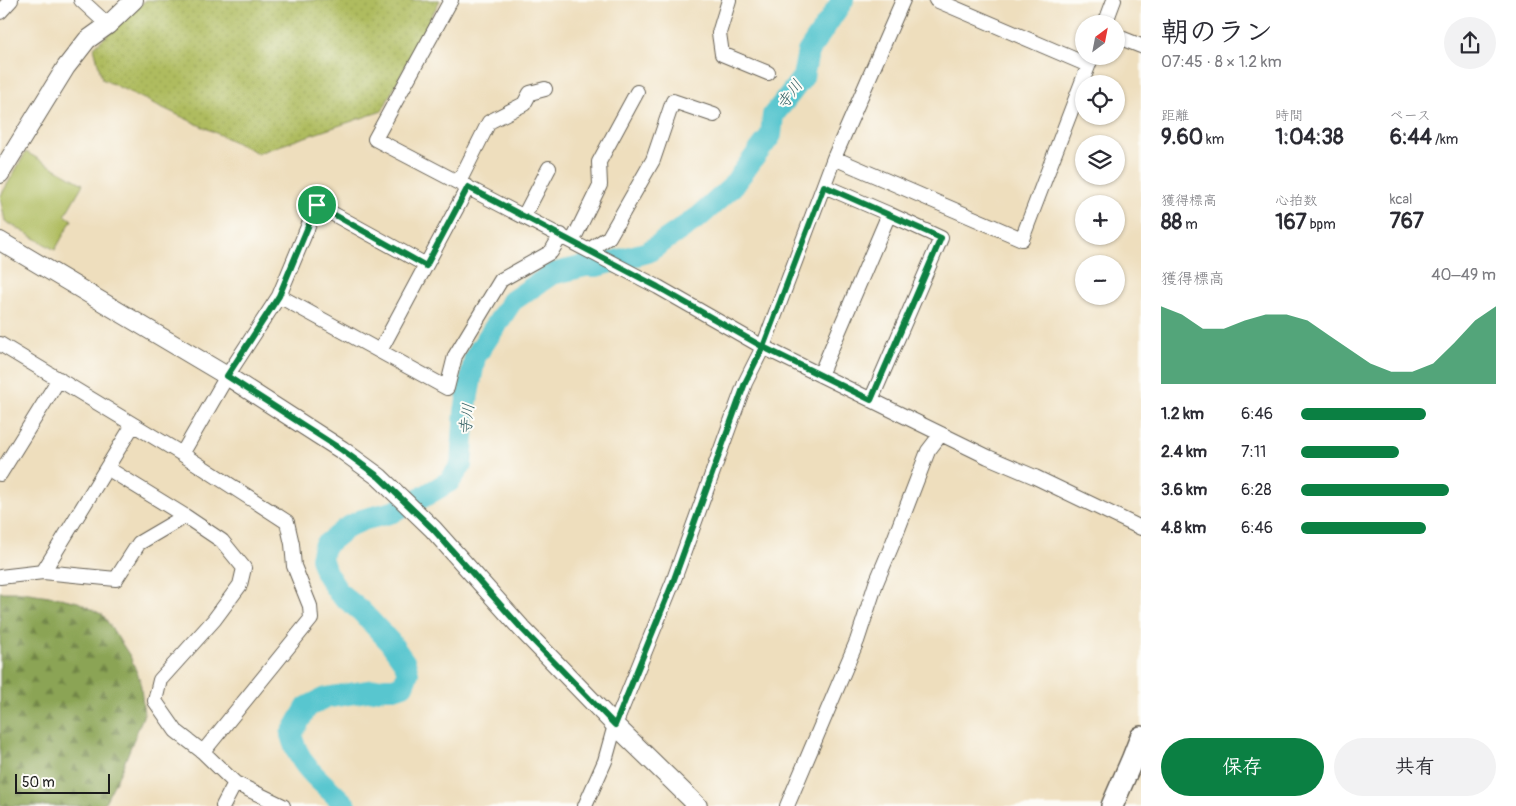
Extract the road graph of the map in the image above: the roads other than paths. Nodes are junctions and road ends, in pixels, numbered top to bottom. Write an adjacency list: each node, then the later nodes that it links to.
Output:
1 (11, 0): 9 (street)
2 (82, 0): 11 (street)
3 (134, 0): 11 (street)
4 (451, 0): 23 (street)
5 (730, 0): 16 (street)
6 (903, 0): 20 (street)
7 (936, 0): 14 (street)
8 (1114, 0): 10 (street)
9 (0, 12)
10 (1108, 15)
11 (108, 25): 22 (street)
12 (1125, 40): 13 (street)
13 (1141, 46)
14 (1075, 55)
15 (1088, 65): 20 (street)
16 (768, 73)
17 (545, 89): 23 (street)
18 (637, 92): 27 (street)
19 (714, 115): 29 (street)
20 (834, 158): 24 (street)
21 (549, 168): 26 (street)
22 (0, 174)
23 (463, 184): 26 (street); 30 (street)
24 (824, 186): 25 (street); 33 (street)
25 (889, 214): 35 (street); 38 (street)
26 (524, 216): 27 (street)
27 (566, 238): 29 (street); 34 (street)
28 (0, 241): 36 (street)
29 (588, 250): 33 (street)
30 (426, 266): 31 (street); 34 (street)
31 (279, 296): 34 (street); 36 (street)
32 (0, 344): 37 (street)
33 (763, 347): 35 (street); 48 (street)
34 (380, 351)
35 (820, 375): 38 (street)
36 (227, 376): 41 (street); 48 (street)
37 (58, 380): 39 (street); 43 (street)
38 (871, 400): 40 (street)
39 (133, 425): 41 (street); 42 (street)
40 (940, 434): 45 (street); 56 (street)
41 (182, 454): 50 (street)
42 (107, 468): 44 (street); 46 (street)
43 (0, 474)
44 (185, 516): 46 (street); 50 (street)
45 (1141, 528)
46 (43, 572): 47 (street)
47 (0, 577)
48 (615, 725): 54 (street); 55 (street)
49 (1141, 737): 57 (main road)
50 (203, 752): 51 (street)
51 (235, 783): 52 (street); 53 (street)
52 (223, 806)
53 (282, 806)
54 (584, 806)
55 (698, 806)
56 (787, 806)
57 (1112, 806)

